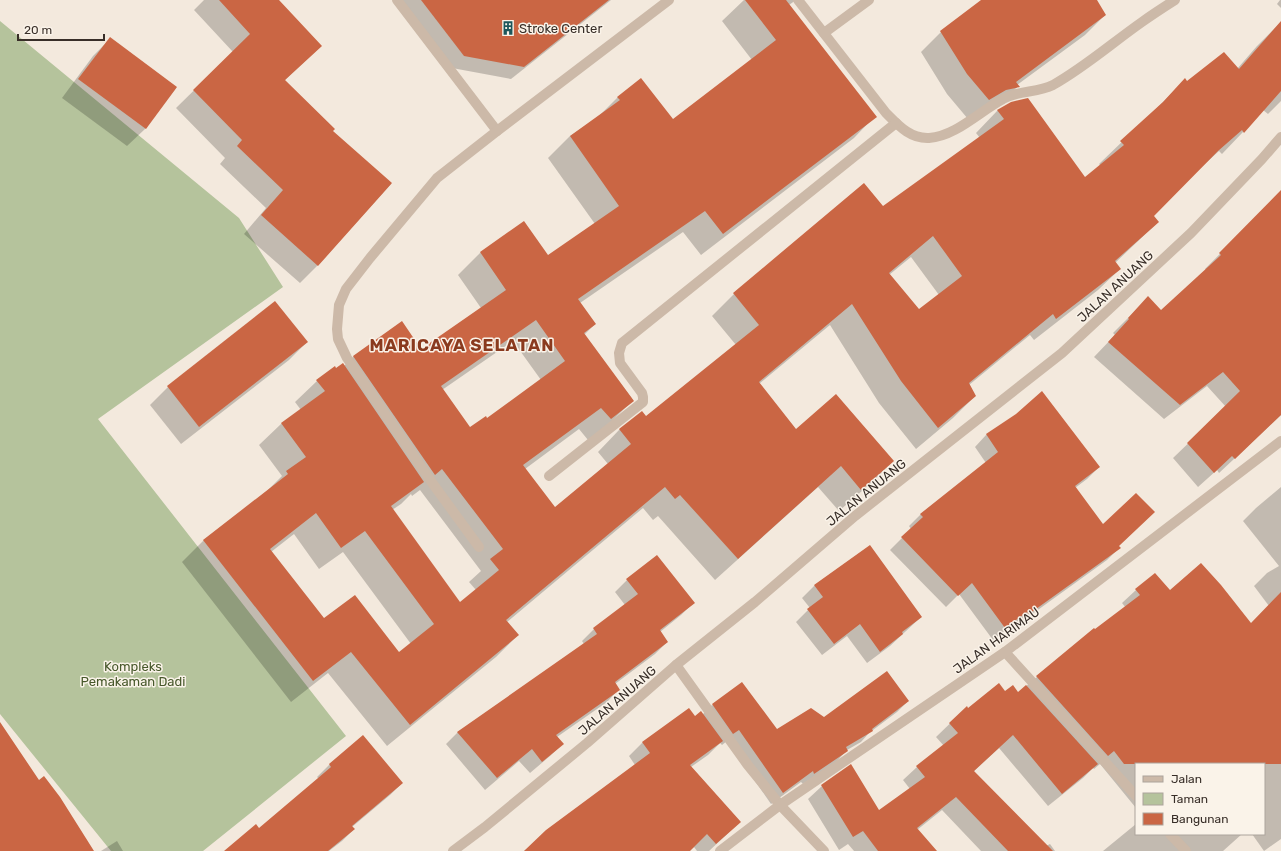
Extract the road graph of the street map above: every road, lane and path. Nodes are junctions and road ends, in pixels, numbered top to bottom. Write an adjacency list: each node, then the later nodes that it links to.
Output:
1 (397, 0): 8 (street)
2 (669, 0): 8 (street)
3 (798, 0): 6 (street)
4 (869, 0): 6 (street)
5 (1175, 0): 7 (street)
6 (824, 33): 7 (street)
7 (896, 123): 11 (street)
8 (497, 131): 12 (street)
9 (1281, 137): 14 (street, JALAN ANUANG)
10 (1281, 442): 13 (street, JALAN HARIMAU)
11 (549, 476)
12 (479, 547)
13 (1005, 652): 15 (street); 16 (street, JALAN HARIMAU)
14 (676, 665): 16 (street); 18 (street, JALAN ANUANG)
15 (1135, 795)
16 (780, 805): 19 (street, JALAN HARIMAU); 20 (street)
17 (1171, 835): 21 (street)
18 (453, 851)
19 (720, 851)
20 (824, 851)
21 (1186, 851)

